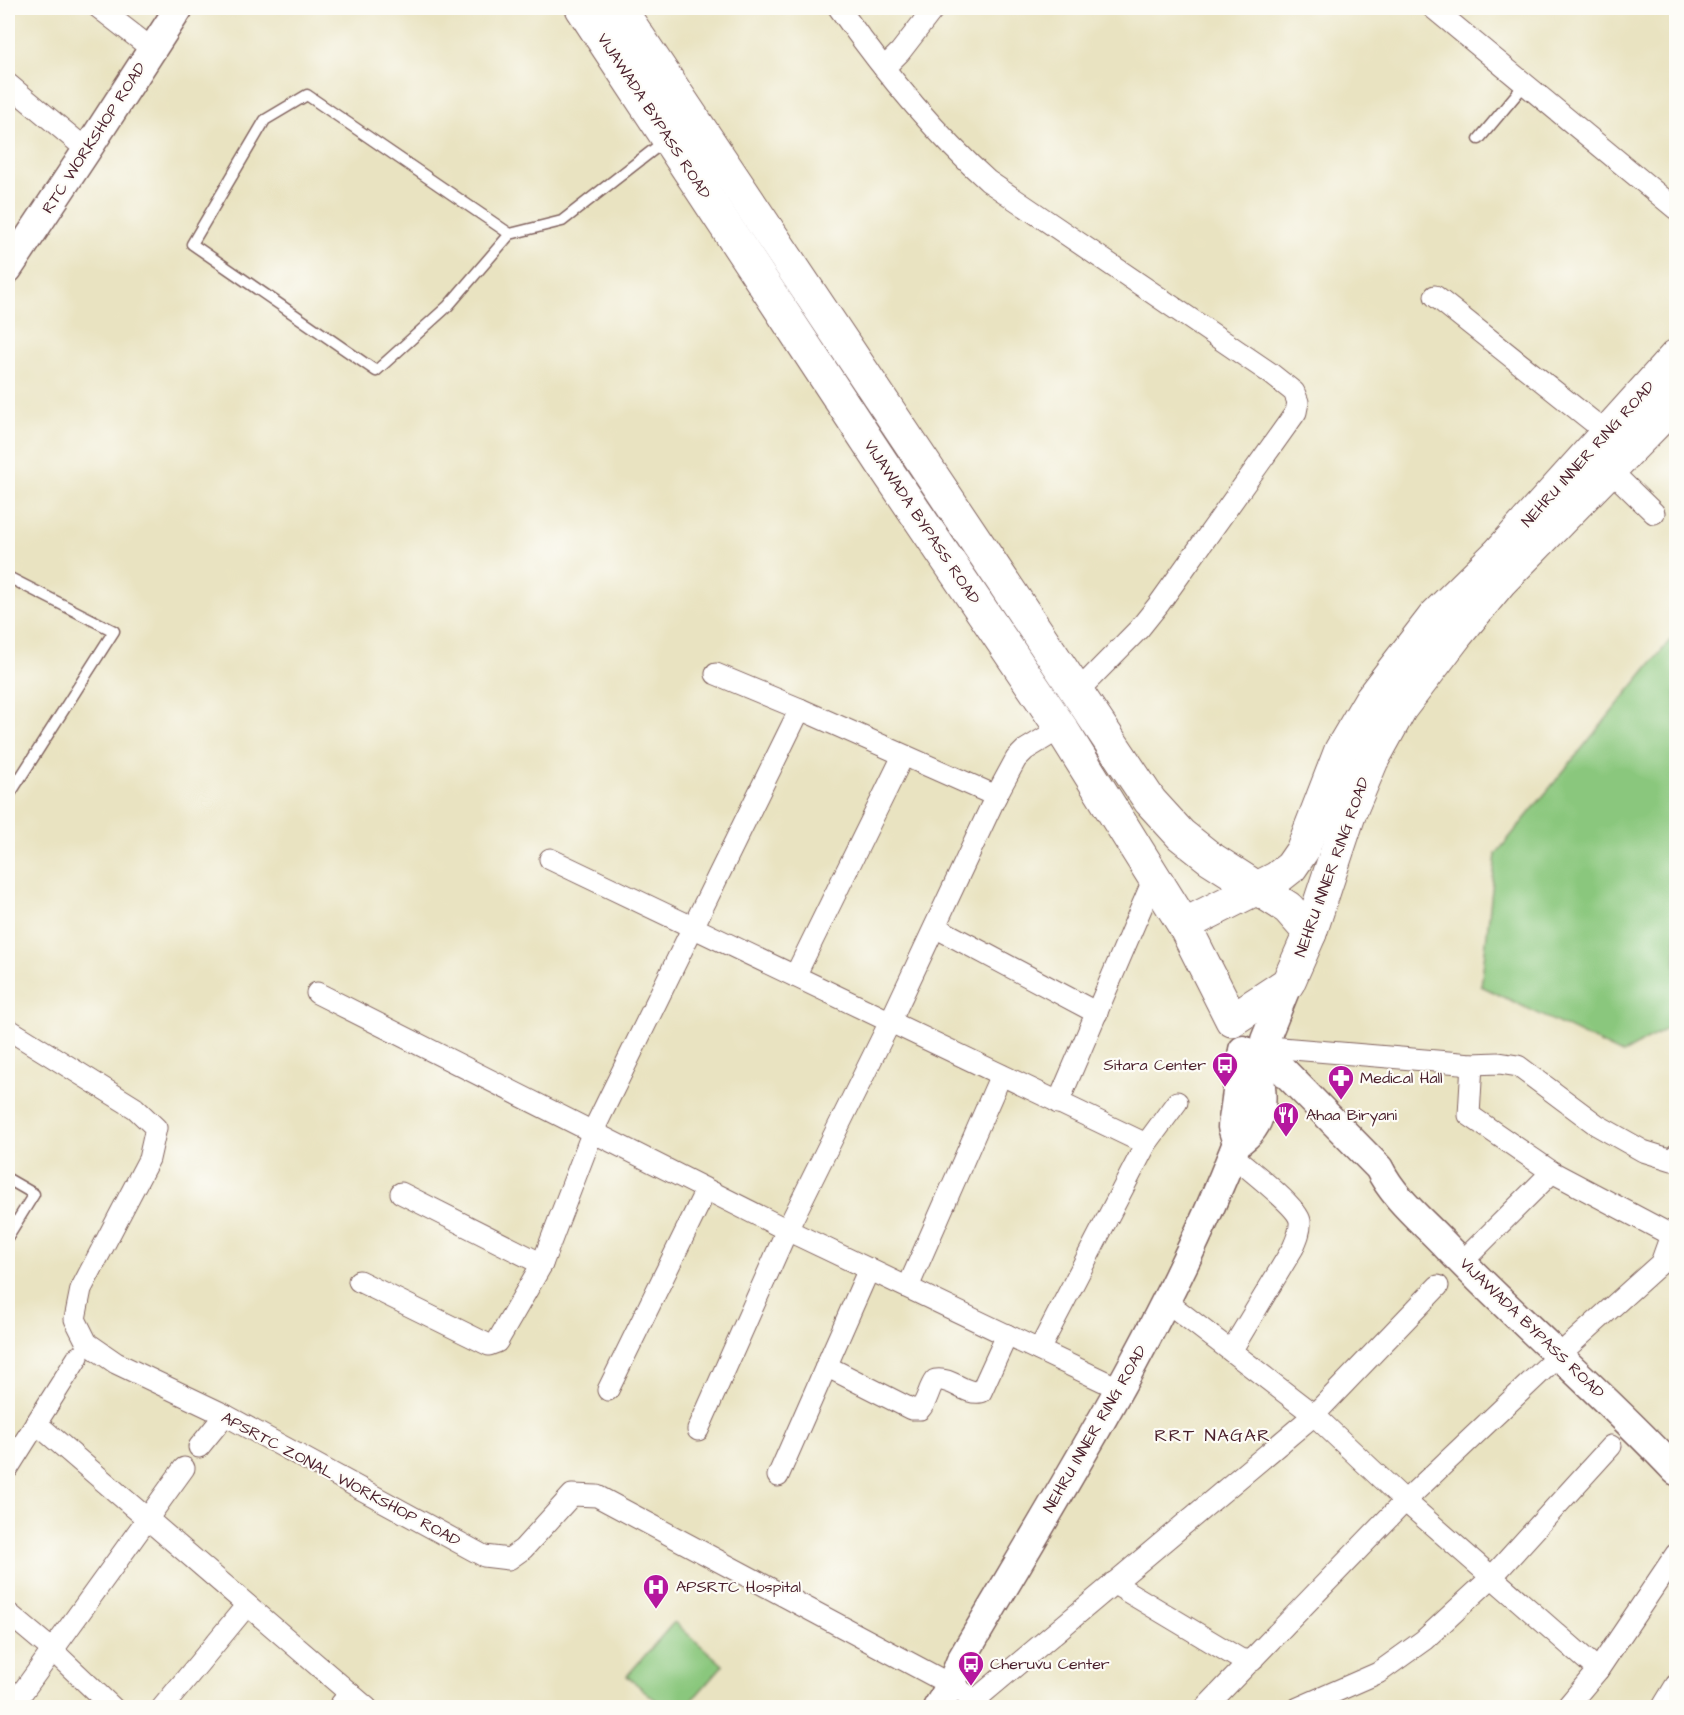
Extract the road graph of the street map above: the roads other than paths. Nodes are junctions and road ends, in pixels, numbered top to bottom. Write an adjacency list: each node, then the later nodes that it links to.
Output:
1 (99, 8): 8 (street)
2 (179, 8): 8 (street, RTC WORKSHOP ROAD)
3 (582, 8): 12 (main road, VIJAWADA BYPASS ROAD)
4 (619, 8): 12 (main road, VIJAWADA BYPASS ROAD)
5 (839, 8): 9 (street)
6 (934, 8): 9 (street)
7 (1433, 8): 11 (street)
8 (152, 49): 14 (street, RTC WORKSHOP ROAD)
9 (884, 68): 27 (street)
10 (8, 84): 14 (street)
11 (1525, 84): 13 (lane); 15 (street)
12 (674, 124): 16 (lane); 20 (main road, VIJAWADA BYPASS ROAD)
13 (1479, 139)
14 (87, 150): 17 (street, RTC WORKSHOP ROAD)
15 (1677, 209)
16 (510, 234): 16 (lane)
17 (8, 269)
18 (1435, 296): 22 (street)
19 (1677, 356): 22 (main road, NEHRU INNER RING ROAD)
20 (835, 361): 27 (main road, VIJAWADA BYPASS ROAD); 29 (main road, VIJAWADA BYPASS ROAD)
21 (1677, 402): 23 (main road, NEHRU INNER RING ROAD)
22 (1607, 433): 35 (main road, NEHRU INNER RING ROAD)
23 (1611, 471): 24 (street); 39 (main road, NEHRU INNER RING ROAD)
24 (1654, 513)
25 (8, 577): 32 (lane)
26 (716, 674): 28 (street)
27 (1077, 692): 35 (main road, VIJAWADA BYPASS ROAD)
28 (800, 709): 30 (street); 38 (street)
29 (1061, 728): 31 (street); 34 (main road, VIJAWADA BYPASS ROAD)
30 (903, 756): 31 (street); 40 (street)
31 (996, 796): 37 (street)
32 (8, 797)
33 (550, 859): 38 (street)
34 (1154, 878): 36 (main road, VIJAWADA BYPASS ROAD); 42 (street)
35 (1257, 888): 36 (main road, NEHRU INNER RING ROAD); 39 (main road, VIJAWADA BYPASS ROAD)
36 (1184, 925): 45 (main road, VIJAWADA BYPASS ROAD)
37 (934, 927): 42 (street); 43 (street)
38 (694, 928): 40 (street); 50 (street)
39 (1310, 933): 45 (main road, NEHRU INNER RING ROAD)
40 (795, 976): 43 (street)
41 (317, 993): 50 (street)
42 (1097, 1013): 48 (street)
43 (890, 1022): 47 (street); 58 (street)
44 (8, 1029): 76 (street, APSRTC ZONAL WORKSHOP ROAD)
45 (1254, 1046): 46 (street); 52 (street); 61 (street, VIJAWADA BYPASS ROAD)
46 (1472, 1064): 53 (street); 54 (street)
47 (1001, 1075): 48 (street); 66 (street)
48 (1059, 1102): 51 (street)
49 (1177, 1102): 51 (street)
50 (593, 1131): 56 (street); 62 (street)
51 (1146, 1144): 69 (street)
52 (1235, 1149): 67 (street, NEHRU INNER RING ROAD); 70 (street)
53 (1677, 1155)
54 (1552, 1172): 60 (street); 61 (street)
55 (8, 1179): 59 (lane)
56 (706, 1190): 58 (street); 75 (street)
57 (401, 1193): 62 (street)
58 (787, 1230): 63 (street); 79 (street)
59 (8, 1236)
60 (1669, 1260): 71 (street)
61 (1461, 1262): 71 (street, VIJAWADA BYPASS ROAD)
62 (542, 1264): 64 (street)
63 (869, 1269): 66 (street); 73 (street)
64 (359, 1281)
65 (1438, 1286): 77 (street)
66 (908, 1287): 68 (street)
67 (1167, 1302): 70 (street); 74 (street, NEHRU INNER RING ROAD)
68 (1007, 1335): 69 (street); 73 (street)
69 (1039, 1350): 74 (street)
70 (1231, 1351): 77 (street)
71 (1559, 1355): 84 (street, VIJAWADA BYPASS ROAD); 86 (street)
72 (78, 1357): 78 (street)
73 (826, 1366): 85 (street)
74 (1120, 1389): 97 (street, NEHRU INNER RING ROAD)
75 (608, 1390)
76 (225, 1415): 81 (street); 97 (street, APSRTC ZONAL WORKSHOP ROAD)
77 (1314, 1415): 86 (street); 90 (street)
78 (36, 1423): 82 (street); 87 (street)
79 (698, 1430)
80 (1611, 1446): 89 (street)
81 (199, 1447)
82 (8, 1468)
83 (184, 1468): 87 (street)
84 (1677, 1471)
85 (778, 1476)
86 (1405, 1501): 89 (street); 94 (street)
87 (146, 1519): 91 (street); 93 (street)
88 (1677, 1554): 95 (street)
89 (1491, 1578): 95 (street); 105 (street)
90 (1113, 1583): 94 (street); 99 (street)
91 (247, 1605): 98 (street); 102 (street)
92 (8, 1613): 93 (street)
93 (51, 1649): 100 (street); 101 (street)
94 (1252, 1661): 104 (street)
95 (1598, 1670): 106 (street)
96 (1677, 1685): 107 (street)
97 (944, 1696): 99 (street)
98 (344, 1700): 103 (street)
99 (978, 1704)
100 (11, 1707)
101 (113, 1707)
102 (162, 1707)
103 (367, 1707)
104 (1205, 1707)
105 (1298, 1707)
106 (1566, 1707)
107 (1662, 1707)

